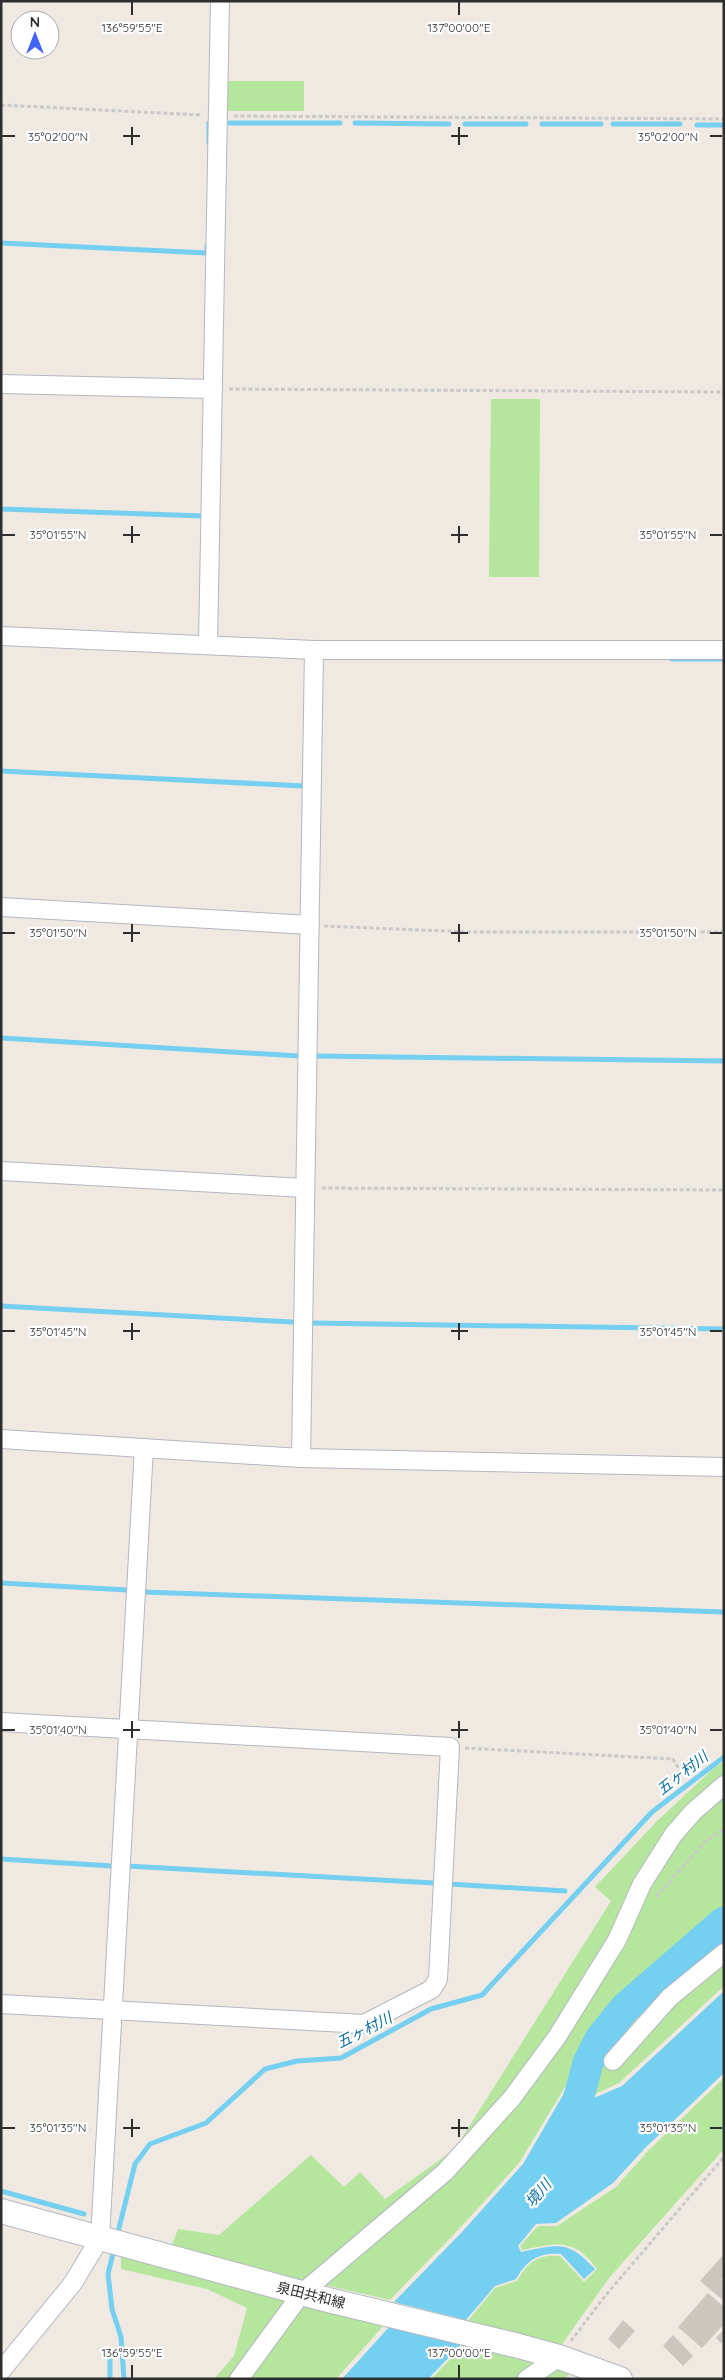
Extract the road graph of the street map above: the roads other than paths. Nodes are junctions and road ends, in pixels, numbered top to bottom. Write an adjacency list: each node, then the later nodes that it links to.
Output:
1 (220, 1): 3 (street)
2 (1, 384): 3 (street)
3 (213, 389): 5 (street)
4 (1, 636): 5 (street)
5 (208, 645): 6 (street)
6 (314, 650): 7 (street); 9 (street)
7 (724, 650)
8 (1, 907): 9 (street)
9 (310, 925): 11 (street)
10 (1, 1171): 11 (street)
11 (304, 1188): 14 (street)
12 (1, 1439): 13 (street)
13 (144, 1448): 14 (street); 17 (street)
14 (301, 1458): 15 (street)
15 (724, 1467)
16 (1, 1722): 17 (street)
17 (128, 1729): 21 (street); 21 (street)
18 (724, 1785): 25 (street)
19 (724, 1953): 22 (street)
20 (1, 2004): 21 (street)
21 (111, 2010): 24 (street)
22 (613, 2062)
23 (1, 2211): 24 (main road, 泉田共和線)
24 (102, 2239): 25 (main road, 泉田共和線); 27 (street)
25 (311, 2296): 26 (main road, 泉田共和線); 28 (street)
26 (559, 2357): 29 (street); 30 (main road, 泉田共和線)
27 (1, 2372)
28 (239, 2379)
29 (527, 2379)
30 (620, 2379)

